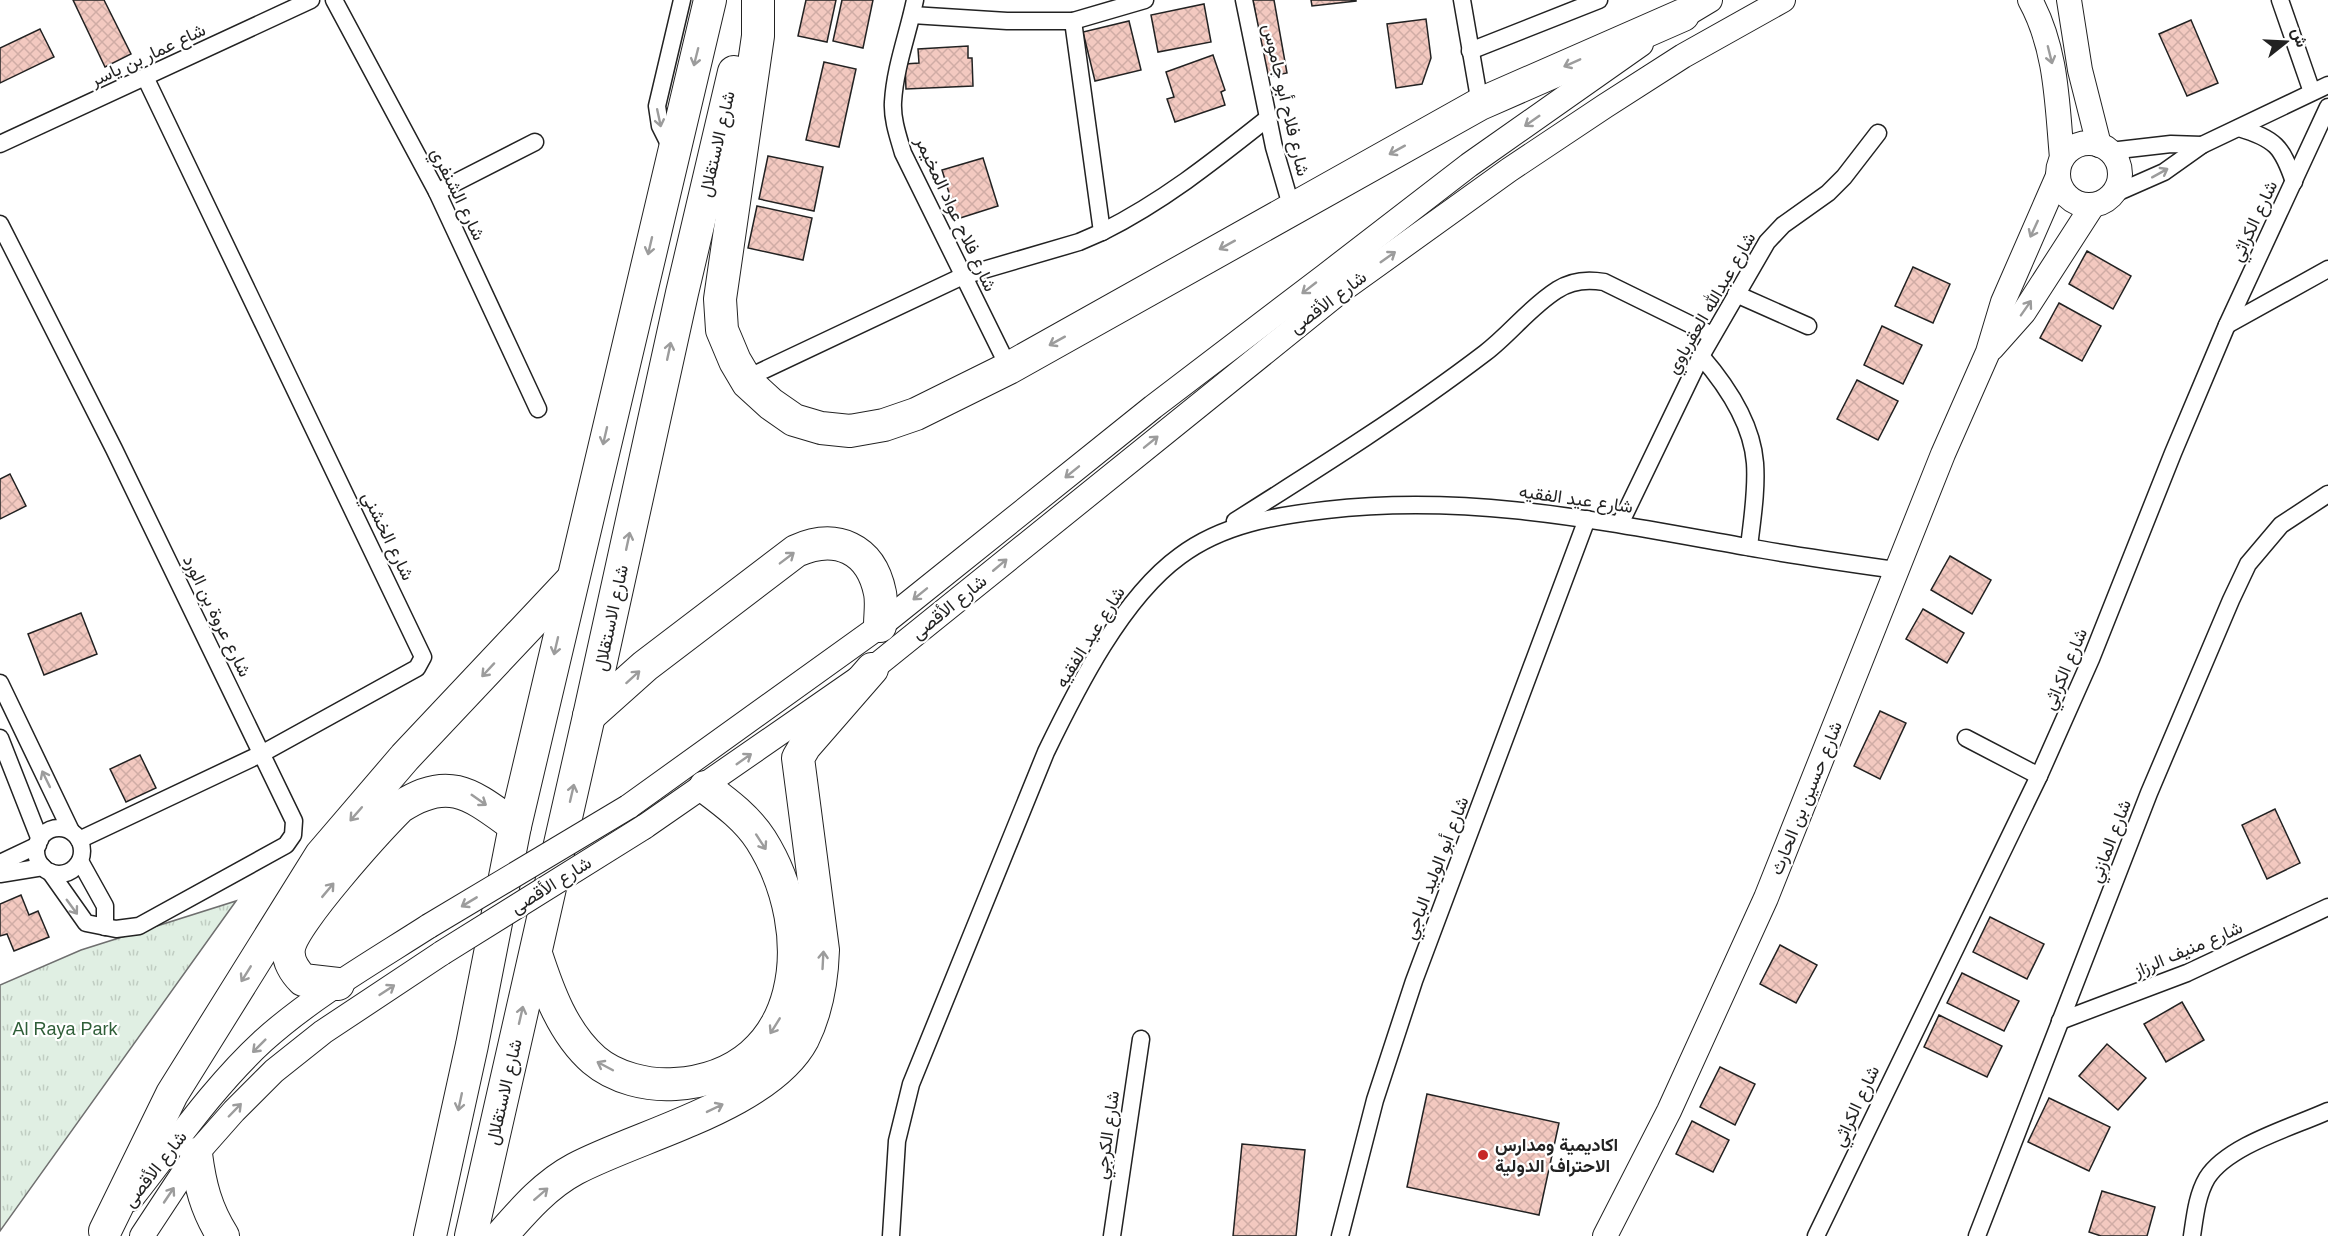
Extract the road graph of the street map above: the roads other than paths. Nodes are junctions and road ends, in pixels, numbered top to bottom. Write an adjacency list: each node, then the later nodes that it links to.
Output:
1 (311, 0): 20 (street, شاع عمار بن ياسر)
2 (334, 0): 35 (street, شارع الشنفري)
3 (682, 0): 32 (street, one-way to 32)
4 (710, 0): 32 (highway, one-way to 32)
5 (752, 0): 61 (highway, شارع الاستقلال, one-way to 5)
6 (758, 0): 49 (highway)
7 (1145, 0): 18 (street)
8 (1244, 0): 25 (street, شارع فلاح أبو جاموس)
9 (1462, 0): 19 (street)
10 (1599, 0): 19 (street)
11 (1710, 0): 17 (main road, شارع الأقصى)
12 (1783, 0): 59 (main road, شارع الأقصى, one-way to 12)
13 (2031, 0): 33 (main road, شارع حسين بن الحارث, one-way to 33)
14 (2069, 0): 31 (main road)
15 (2280, 0): 22 (street)
16 (914, 8): 18 (street); 41 (street, شارع فلاح عواد المخيمر)
17 (1683, 15): 23 (highway, one-way to 23); 58 (main road, شارع الأقصى, one-way to 58)
18 (1073, 21): 39 (street)
19 (1470, 51): 23 (street)
20 (146, 79): 29 (street, شاع عمار بن ياسر); 64 (street, شارع الخشني)
21 (2328, 85): 22 (street)
22 (2312, 93): 26 (street)
23 (1480, 104): 37 (highway, one-way to 37)
24 (2328, 107): 34 (street, شارع الكراثي)
25 (1268, 118): 37 (street, شارع فلاح أبو جاموس); 39 (street)
26 (2239, 128): 30 (street); 34 (street)
27 (1878, 133): 42 (street, شارع عبدالله العقرباوي)
28 (535, 142): 35 (street)
29 (0, 144)
30 (2202, 145): 31 (street); 36 (street, one-way to 30)
31 (2104, 148): 33 (main road); 36 (main road)
32 (673, 152): 57 (highway, one-way to 57)
33 (2060, 167): 36 (main road); 46 (main road, شارع حسين بن الحارث, one-way to 46)
34 (2294, 182): 43 (street, شارع الكراثي)
35 (437, 192): 50 (street, شارع الشنفري)
36 (2103, 199): 46 (main road, شارع حسين بن الحارث, one-way to 36)
37 (1292, 209): 48 (highway, one-way to 48)
38 (0, 224): 64 (street, شارع عروة بن الورد)
39 (1102, 232): 41 (street)
40 (2328, 268): 43 (street)
41 (963, 276): 48 (street, شارع فلاح عواد المخيمر); 49 (street)
42 (1736, 294): 44 (street); 45 (street, شارع عبدالله العقرباوي)
43 (2227, 325): 65 (street, شارع الكراثي)
44 (1808, 326)
45 (1712, 335): 47 (street, شارع عبدالله العقرباوي); 54 (street)
46 (1988, 352): 56 (main road, شارع حسين بن الحارث)
47 (1701, 356): 53 (street, شارع عبدالله العقرباوي); 55 (street)
48 (1009, 368): 49 (highway)
49 (746, 379)
50 (538, 409)
51 (2328, 494): 78 (street, شارع المازني)
52 (1587, 519): 53 (street, شارع عيد الفقيه); 54 (street, شارع عيد الفقيه); 90 (street, شارع أبو الوليد الباجي)
53 (1620, 524): 55 (street, شارع عيد الفقيه)
54 (1211, 536): 88 (street, شارع عيد الفقيه)
55 (1749, 547): 56 (street, شارع عيد الفقيه)
56 (1896, 570): 91 (main road, شارع حسين بن الحارث)
57 (571, 581): 67 (highway, one-way to 67); 82 (highway, one-way to 82)
58 (880, 626): 61 (highway, one-way to 58); 77 (main road, شارع الأقصى, one-way to 77, bridge)
59 (872, 669): 66 (main road, شارع الأقصى, one-way to 59); 87 (highway, one-way to 59)
60 (0, 683): 68 (street, one-way to 60)
61 (589, 716): 76 (highway, شارع الاستقلال, one-way to 61)
62 (0, 738): 69 (street)
63 (1966, 738): 65 (street)
64 (262, 753): 68 (street, شارع الخشني); 75 (street, شارع عروة بن الورد)
65 (2039, 776): 92 (street, شارع الكراثي)
66 (705, 787): 76 (highway, one-way to 76); 81 (main road, شارع الأقصى, one-way to 66, bridge)
67 (515, 826): 77 (highway, one-way to 67); 85 (highway, one-way to 85)
68 (75, 836): 69 (street); 70 (street)
69 (39, 842): 71 (street); 72 (street)
70 (80, 861): 72 (street); 75 (street)
71 (0, 863)
72 (47, 870): 73 (street); 75 (street, شارع عروة بن الورد, one-way to 75)
73 (0, 874)
74 (2328, 907): 78 (street, شارع منيف الرزاز)
75 (105, 927)
76 (535, 953): 86 (highway, شارع الاستقلال, one-way to 76)
77 (338, 984): 82 (main road, شارع الأقصى, one-way to 82)
78 (2060, 1021): 93 (street, شارع المازني)
79 (1141, 1039): 89 (street, شارع الكرجي)
80 (2328, 1111): 94 (street)
81 (196, 1154): 83 (main road, شارع الأقصى, one-way to 81); 84 (highway)
82 (105, 1232)
83 (142, 1236)
84 (223, 1236)
85 (430, 1236)
86 (471, 1236)
87 (501, 1236)
88 (891, 1236)
89 (1112, 1236)
90 (1340, 1236)
91 (1605, 1236)
92 (1816, 1236)
93 (1977, 1236)
94 (2192, 1236)

